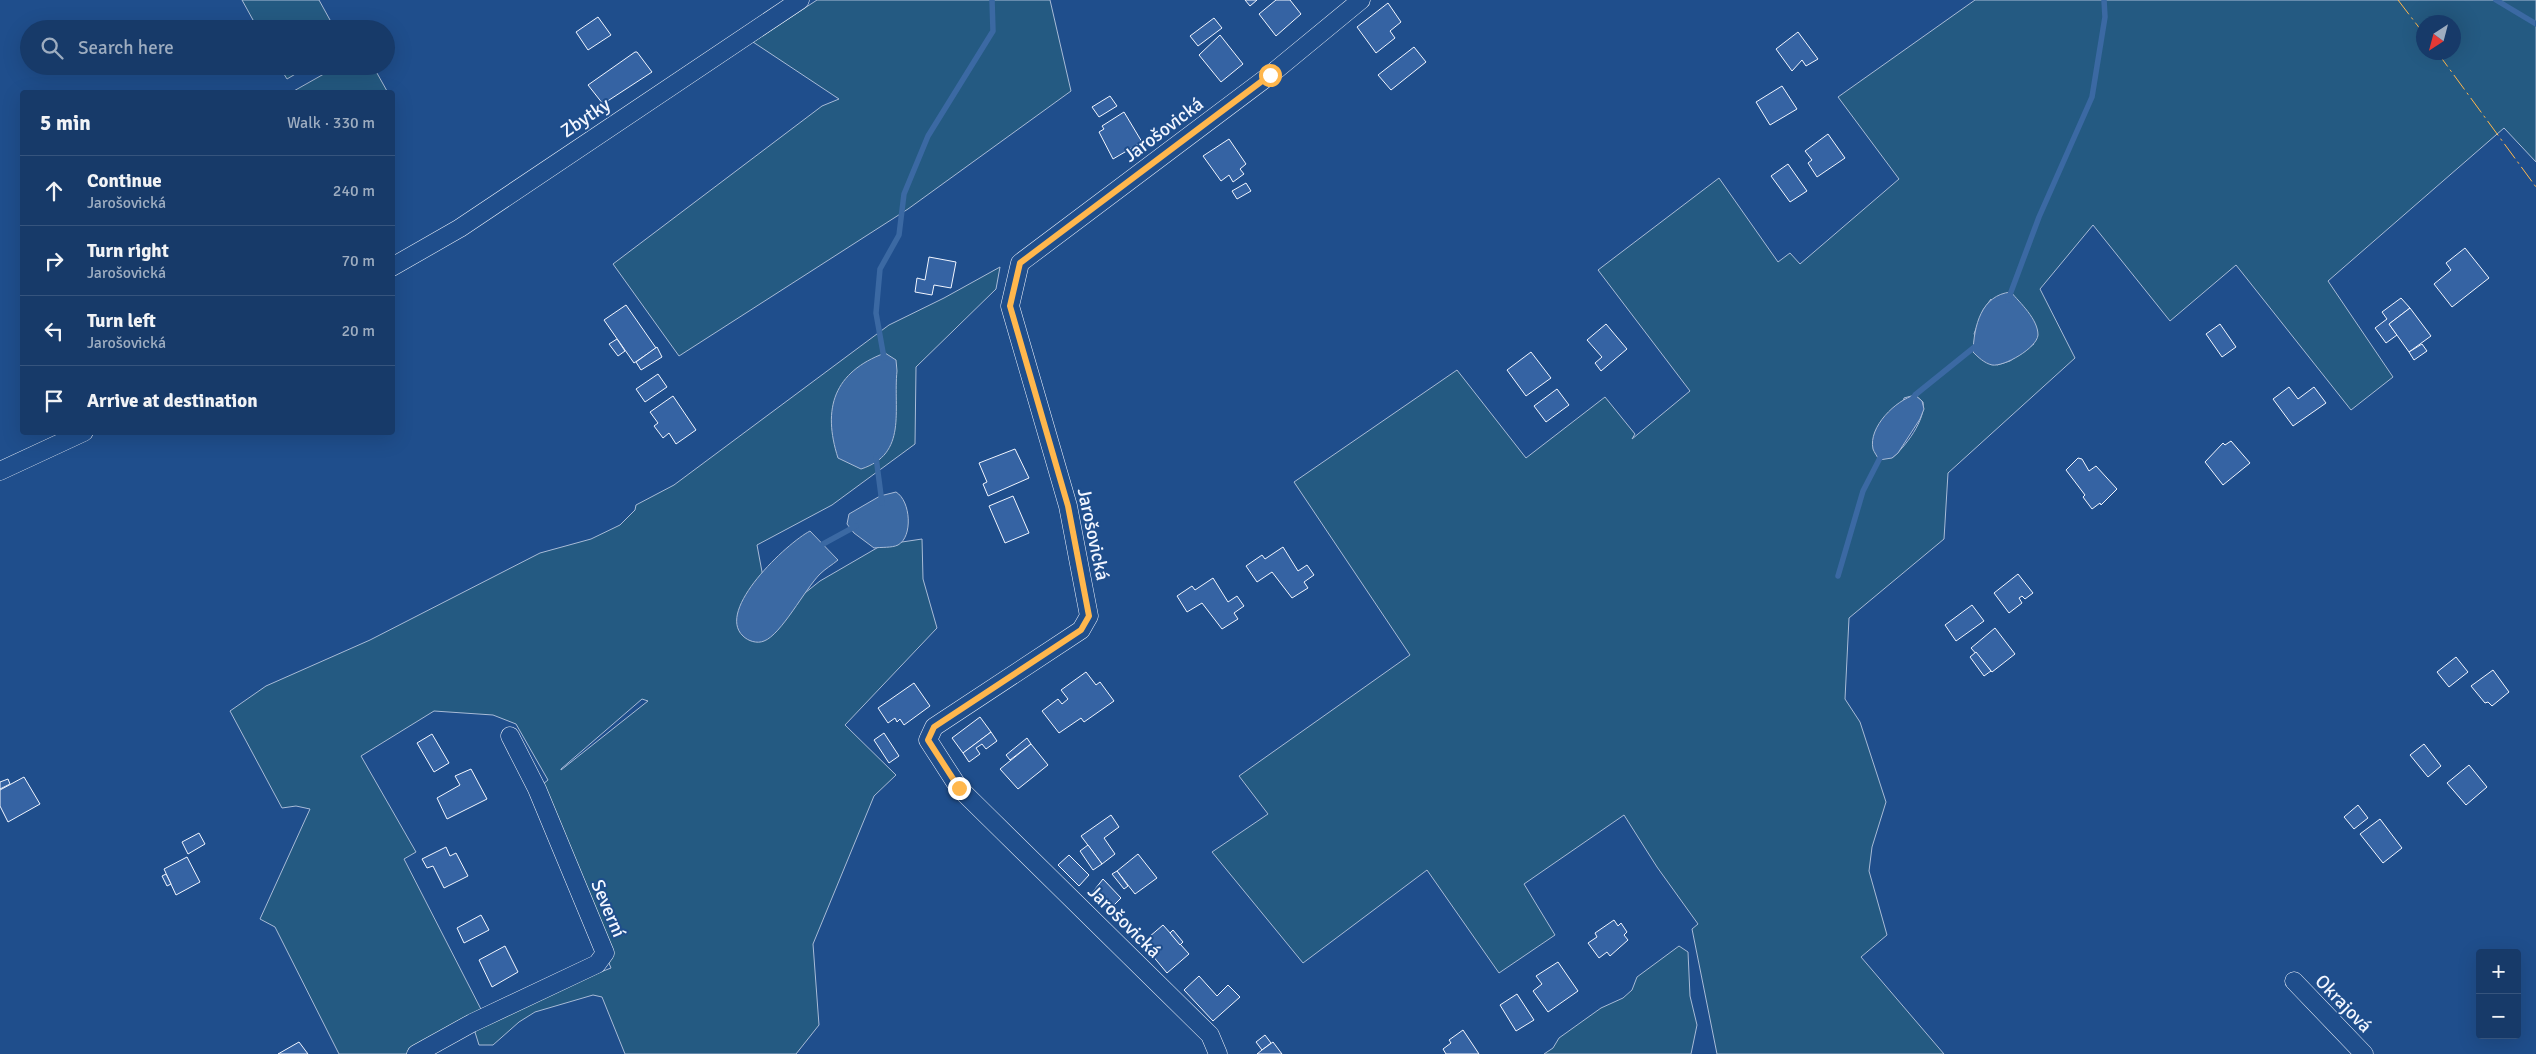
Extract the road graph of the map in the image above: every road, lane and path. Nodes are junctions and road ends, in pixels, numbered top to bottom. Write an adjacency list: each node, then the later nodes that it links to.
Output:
1 (800, 0): 3 (street, Zbytky)
2 (1361, 0): 9 (street, Jarošovická)
3 (395, 265)
4 (78, 435): 5 (street)
5 (0, 471)
6 (510, 736): 8 (street, Severní)
7 (2294, 981): 10 (street, Okrajová)
8 (416, 1054)
9 (1218, 1054)
10 (2364, 1054)

